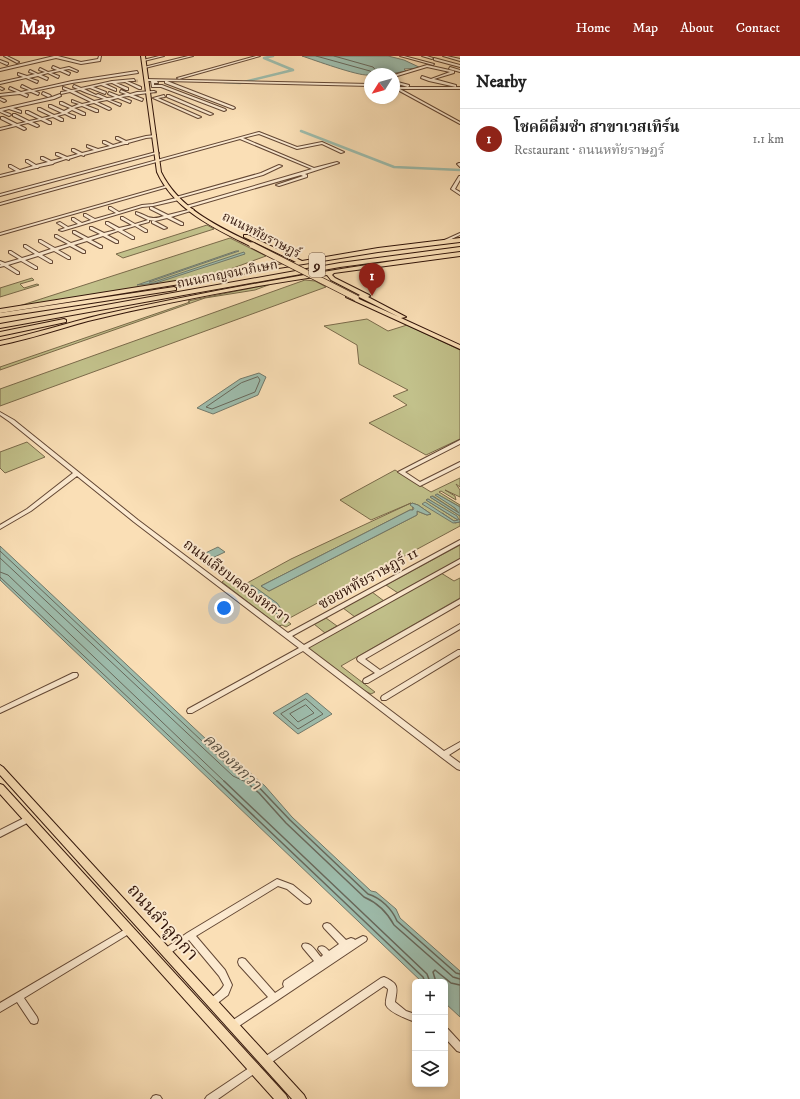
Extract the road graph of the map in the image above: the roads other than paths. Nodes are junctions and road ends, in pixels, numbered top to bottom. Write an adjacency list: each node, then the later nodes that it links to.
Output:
1 (5, 56): 16 (street)
2 (54, 56): 10 (street)
3 (100, 56): 10 (street)
4 (163, 56): 11 (street)
5 (192, 56): 25 (street)
6 (260, 56): 45 (street)
7 (401, 56): 17 (street)
8 (423, 56): 12 (street)
9 (443, 56): 12 (street); 14 (street)
10 (58, 57): 23 (street)
11 (144, 58): 25 (main road, ถนนหทัยราษฎร์)
12 (433, 59): 17 (street); 20 (street)
13 (27, 60): 16 (street)
14 (460, 60)
15 (0, 61): 18 (street)
16 (18, 62): 18 (street)
17 (424, 62): 28 (street)
18 (7, 64): 19 (street)
19 (0, 66)
20 (460, 66)
21 (52, 67): 24 (street)
22 (40, 69): 29 (street)
23 (0, 70)
24 (59, 70): 27 (street); 29 (street); 48 (street)
25 (145, 70): 30 (street); 50 (main road, ถนนหทัยราษฎร์)
26 (30, 71): 33 (street)
27 (77, 71)
28 (460, 71)
29 (49, 73): 33 (street); 57 (street)
30 (119, 73): 36 (street); 38 (street)
31 (19, 74): 37 (street)
32 (400, 74): 47 (street)
33 (38, 75): 37 (street); 60 (street)
34 (9, 76): 43 (street)
35 (84, 76): 44 (street)
36 (108, 76): 39 (street); 41 (street)
37 (27, 77): 43 (street); 52 (street)
38 (128, 77)
39 (98, 78): 44 (street); 53 (street)
40 (422, 78): 47 (street)
41 (117, 79)
42 (0, 80): 51 (street)
43 (17, 80): 51 (street); 76 (street)
44 (92, 80): 48 (street); 58 (street)
45 (169, 80): 46 (street); 50 (street)
46 (193, 80): 61 (street); 64 (street)
47 (430, 80): 65 (street)
48 (77, 81): 57 (street); 63 (street)
49 (123, 81): 50 (street); 54 (street); 68 (street)
50 (140, 81): 88 (main road, ถนนหทัยราษฎร์)
51 (5, 82): 55 (street); 62 (street)
52 (37, 82)
53 (106, 82)
54 (112, 82): 58 (street); 73 (street)
55 (0, 83)
56 (32, 83): 67 (street)
57 (65, 83): 60 (street); 72 (street)
58 (102, 84): 63 (street); 74 (street)
59 (400, 84): 70 (street)
60 (54, 85): 67 (street); 77 (street)
61 (364, 85)
62 (14, 86)
63 (91, 87): 72 (street); 92 (street)
64 (192, 87)
65 (460, 87): 70 (street)
66 (10, 88): 81 (street)
67 (43, 88): 76 (street); 86 (street)
68 (140, 88)
69 (400, 88): 70 (street)
70 (410, 88)
71 (1, 89): 84 (street)
72 (81, 89): 77 (street); 96 (street)
73 (127, 89)
74 (115, 90)
75 (189, 90): 80 (street); 80 (street); 111 (street)
76 (32, 91): 81 (street); 85 (street)
77 (71, 91): 86 (street); 101 (street)
78 (121, 91): 87 (street)
79 (400, 91): 127 (street)
80 (178, 92): 89 (street); 111 (street)
81 (21, 93): 84 (street); 90 (street)
82 (43, 93): 91 (street)
83 (0, 94): 84 (street)
84 (5, 94)
85 (38, 94)
86 (60, 94): 91 (street); 94 (street); 104 (street)
87 (136, 94): 88 (street); 92 (street); 99 (street)
88 (148, 94): 89 (street); 133 (main road, ถนนหทัยราษฎร์)
89 (166, 95): 117 (street); 117 (street)
90 (27, 96)
91 (49, 96): 97 (street)
92 (118, 97): 96 (street); 102 (street)
93 (22, 98): 97 (street)
94 (53, 98): 98 (street); 107 (street)
95 (0, 99): 100 (street); 103 (street)
96 (106, 99): 101 (street); 106 (street)
97 (31, 100): 98 (street); 103 (street); 105 (street); 120 (street)
98 (42, 100): 115 (street)
99 (142, 100)
100 (2, 102): 108 (street)
101 (93, 102): 104 (street); 109 (street)
102 (130, 102)
103 (17, 103): 108 (street)
104 (82, 104): 107 (street); 112 (street)
105 (21, 105): 108 (street); 110 (street)
106 (120, 106)
107 (72, 108): 115 (street); 116 (street)
108 (4, 109): 113 (street); 118 (street)
109 (110, 109)
110 (31, 110)
111 (224, 110): 117 (street)
112 (98, 111)
113 (20, 112)
114 (27, 112): 123 (street)
115 (64, 113): 120 (street); 121 (street)
116 (84, 114)
117 (212, 114)
118 (9, 115)
119 (14, 115): 125 (street)
120 (53, 116): 123 (street); 124 (street)
121 (74, 117)
122 (2, 118): 128 (street)
123 (41, 119): 125 (street); 126 (street)
124 (62, 120)
125 (29, 122): 128 (street); 129 (street)
126 (50, 123)
127 (460, 123)
128 (16, 125): 130 (street); 131 (street)
129 (37, 126)
130 (1, 128): 132 (street)
131 (24, 129)
132 (12, 132)
133 (154, 135): 137 (street); 143 (main road, ถนนหทัยราษฎร์)
134 (117, 138): 137 (street)
135 (240, 138): 142 (street); 148 (street); 150 (street)
136 (104, 142): 139 (street)
137 (127, 143): 139 (street)
138 (88, 146): 141 (street)
139 (113, 146): 141 (street)
140 (73, 150): 145 (street)
141 (98, 150): 145 (street)
142 (342, 152)
143 (157, 153): 148 (main road, ถนนหทัยราษฎร์); 164 (street)
144 (58, 154): 147 (street)
145 (83, 155): 147 (street)
146 (42, 158): 151 (street)
147 (68, 159): 151 (street)
148 (158, 160): 163 (main road, ถนนหทัยราษฎร์); 167 (street)
149 (27, 161): 154 (street)
150 (337, 162)
151 (52, 163): 154 (street)
152 (10, 166): 156 (street)
153 (280, 166): 166 (street)
154 (37, 167): 156 (street)
155 (313, 170): 157 (street)
156 (20, 171): 158 (street)
157 (301, 173): 159 (street); 161 (street)
158 (1, 175)
159 (287, 177): 161 (street); 172 (street)
160 (460, 177): 165 (street)
161 (293, 180): 162 (street)
162 (278, 185)
163 (166, 187): 166 (main road, ถนนหทัยราษฎร์); 197 (street)
164 (2, 194): 167 (street)
165 (460, 194)
166 (177, 198): 172 (main road, ถนนหทัยราษฎร์); 173 (street)
167 (13, 200): 168 (street)
168 (0, 204)
169 (123, 204): 173 (street)
170 (110, 208): 175 (street)
171 (151, 208): 179 (street)
172 (190, 208): 179 (street); 192 (main road, ถนนหทัยราษฎร์)
173 (132, 209): 175 (street)
174 (98, 212): 178 (street)
175 (119, 213): 178 (street)
176 (137, 213): 183 (street)
177 (85, 215): 182 (street)
178 (107, 216): 182 (street)
179 (166, 216): 183 (street); 187 (street)
180 (122, 218): 188 (street)
181 (72, 219): 186 (street)
182 (94, 220): 186 (street)
183 (152, 220): 188 (street); 191 (street)
184 (59, 223): 189 (street)
185 (107, 223): 194 (street)
186 (81, 224): 189 (street)
187 (182, 224)
188 (135, 225): 194 (street); 196 (street)
189 (68, 228): 193 (street)
190 (91, 228): 199 (street)
191 (165, 228)
192 (224, 229): 217 (main road); 220 (main road); 235 (main road, ถนนหทัยราษฎร์, bridge)
193 (61, 230)
194 (120, 230): 199 (street); 201 (street)
195 (74, 232): 202 (street)
196 (146, 232)
197 (0, 234)
198 (460, 234): 206 (street)
199 (104, 235): 202 (street); 205 (street)
200 (56, 236): 207 (street)
201 (133, 238)
202 (88, 240): 207 (street); 210 (street)
203 (460, 240): 206 (main road)
204 (40, 241): 212 (street)
205 (117, 242)
206 (440, 243): 223 (main road)
207 (72, 245): 212 (street); 214 (street)
208 (460, 245): 230 (highway, ถนนกาญจนาภิเษก / 9)
209 (25, 246): 216 (street)
210 (101, 247)
211 (460, 249): 231 (highway, ถนนกาญจนาภิเษก / 9)
212 (55, 250): 216 (street); 218 (street)
213 (10, 252): 219 (street)
214 (84, 252)
215 (460, 254): 227 (main road)
216 (39, 255): 219 (street); 222 (street)
217 (287, 256): 220 (main road); 223 (main road)
218 (69, 258)
219 (22, 260): 224 (street); 226 (street)
220 (276, 260): 225 (main road)
221 (0, 262): 224 (street)
222 (51, 262)
223 (303, 262): 225 (main road)
224 (2, 266): 228 (street)
225 (282, 266): 232 (main road)
226 (36, 268)
227 (332, 272): 229 (main road); 235 (main road)
228 (18, 273)
229 (305, 277): 235 (main road); 238 (main road)
230 (174, 289): 233 (highway); 234 (highway, ถนนกาญจนาภิเษก / 9)
231 (190, 293): 236 (highway, ถนนกาญจนาภิเษก / 9); 237 (highway)
232 (0, 311)
233 (0, 315)
234 (0, 321)
235 (414, 324): 239 (main road, ถนนหทัยราษฎร์); 240 (main road, ถนนหทัยราษฎร์)
236 (0, 326)
237 (0, 334)
238 (0, 343)
239 (460, 344)
240 (460, 347)
241 (0, 413): 244 (street, ถนนเลียบคลองหกวา)
242 (460, 442): 243 (street)
243 (460, 464)
244 (79, 474): 245 (street); 250 (street, ถนนเลียบคลองหกวา)
245 (0, 527)
246 (460, 542): 250 (street, ซอยหทัยราษฎร์ 11)
247 (460, 561): 251 (street)
248 (460, 601): 253 (street)
249 (460, 626): 253 (street)
250 (288, 636): 251 (street, ถนนเลียบคลองหกวา)
251 (303, 647): 258 (street); 260 (street, ถนนเลียบคลองหกวา)
252 (460, 652): 256 (street)
253 (379, 673): 255 (street)
254 (75, 675): 257 (street)
255 (366, 681)
256 (384, 698)
257 (0, 711)
258 (190, 711)
259 (460, 745): 260 (street)
260 (444, 755): 261 (street, ถนนเลียบคลองหกวา)
261 (460, 767)
262 (0, 769): 273 (main road, ถนนลำลูกกา)
263 (0, 788): 264 (main road, ถนนลำลูกกา)
264 (28, 819): 265 (street); 268 (main road, ถนนลำลูกกา)
265 (0, 834)
266 (307, 901): 269 (street)
267 (327, 926): 274 (street)
268 (129, 930): 278 (main road, ถนนลำลูกกา); 280 (street)
269 (190, 935): 273 (street); 281 (street)
270 (363, 939): 285 (street)
271 (306, 946): 276 (street)
272 (322, 949): 274 (street)
273 (166, 952): 277 (main road, ถนนลำลูกกา)
274 (329, 956): 276 (street)
275 (242, 962): 279 (street)
276 (320, 962): 279 (street)
277 (187, 975): 278 (main road); 281 (main road, ถนนลำลูกกา)
278 (176, 982): 289 (main road, ถนนลำลูกกา)
279 (271, 994): 285 (street)
280 (18, 997): 282 (street); 284 (street)
281 (212, 1002): 285 (main road, ถนนลำลูกกา)
282 (0, 1008)
283 (412, 1017): 288 (street)
284 (34, 1020)
285 (232, 1023): 288 (main road, ถนนลำลูกกา)
286 (448, 1035): 287 (street)
287 (460, 1048)
288 (266, 1061): 292 (main road, ถนนลำลูกกา)
289 (255, 1068): 290 (street); 291 (main road, ถนนลำลูกกา)
290 (210, 1099)
291 (282, 1099)
292 (300, 1099)

